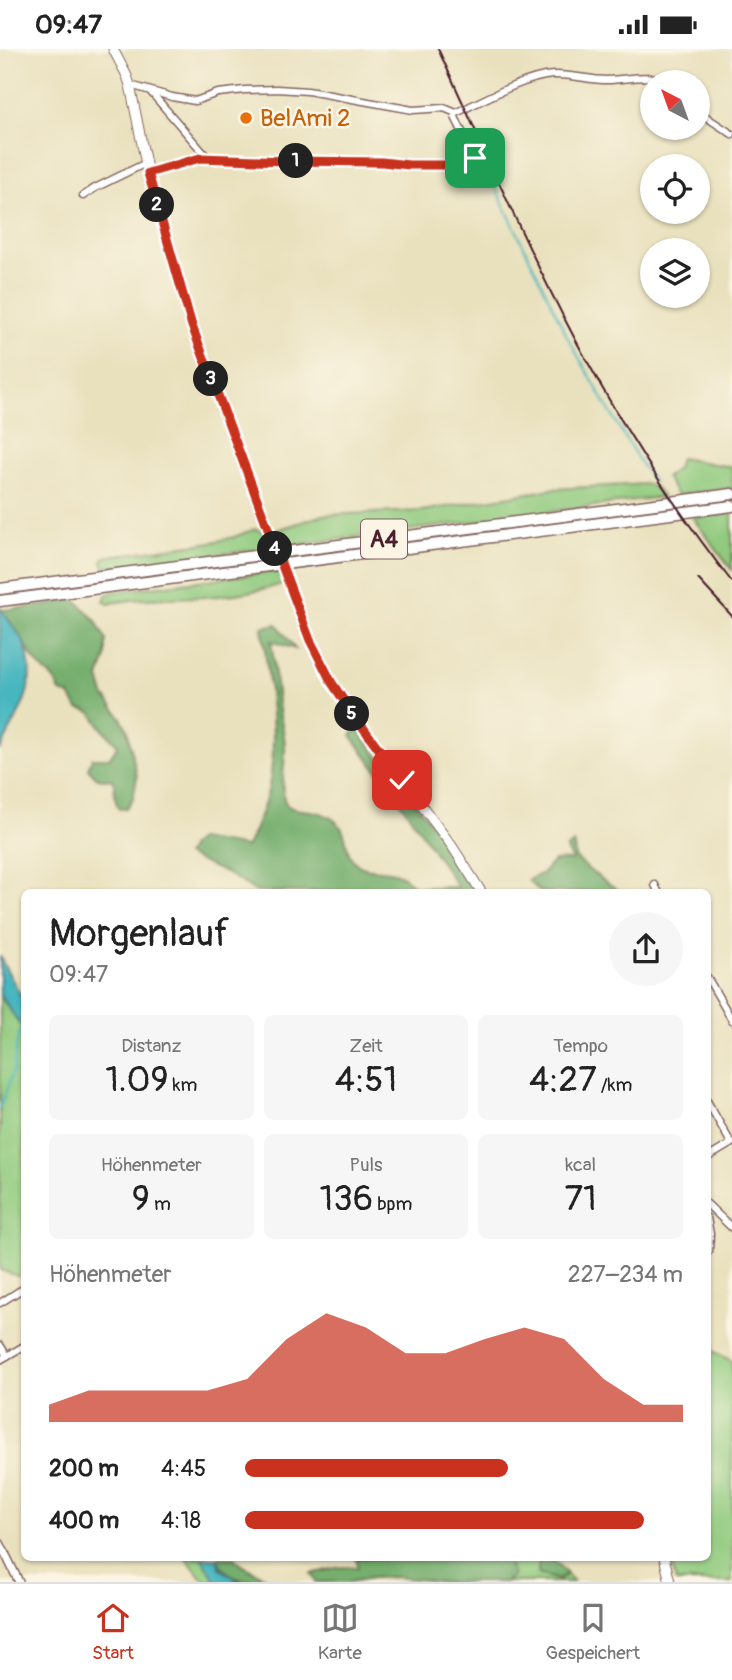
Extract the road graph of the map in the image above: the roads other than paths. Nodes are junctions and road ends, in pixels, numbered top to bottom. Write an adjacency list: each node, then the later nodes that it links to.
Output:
1 (113, 49): 3 (main road)
2 (640, 76): 5 (street)
3 (130, 85): 4 (street); 9 (main road)
4 (149, 90): 5 (street); 8 (street)
5 (456, 113): 8 (street)
6 (710, 120): 7 (street)
7 (732, 134)
8 (208, 158): 10 (street)
9 (146, 163): 10 (main road); 11 (street)
10 (148, 173): 18 (main road, bridge)
11 (83, 196)
12 (732, 494): 15 (highway, A4)
13 (732, 506): 15 (highway, A4)
14 (0, 589): 15 (highway, A4)
15 (37, 590): 16 (highway, A4)
16 (0, 601)
17 (655, 885): 19 (street)
18 (479, 889)
19 (657, 889)
20 (711, 991): 21 (street)
21 (732, 1020)
22 (711, 1108): 23 (street)
23 (732, 1143): 24 (street)
24 (711, 1156)
25 (711, 1208): 26 (street)
26 (732, 1229)
27 (21, 1290): 28 (street)
28 (0, 1303)
29 (0, 1345): 31 (street)
30 (21, 1348): 31 (street)
31 (3, 1358)
32 (0, 1543): 34 (street)
33 (664, 1561): 35 (main road)
34 (19, 1582)
35 (670, 1582)

